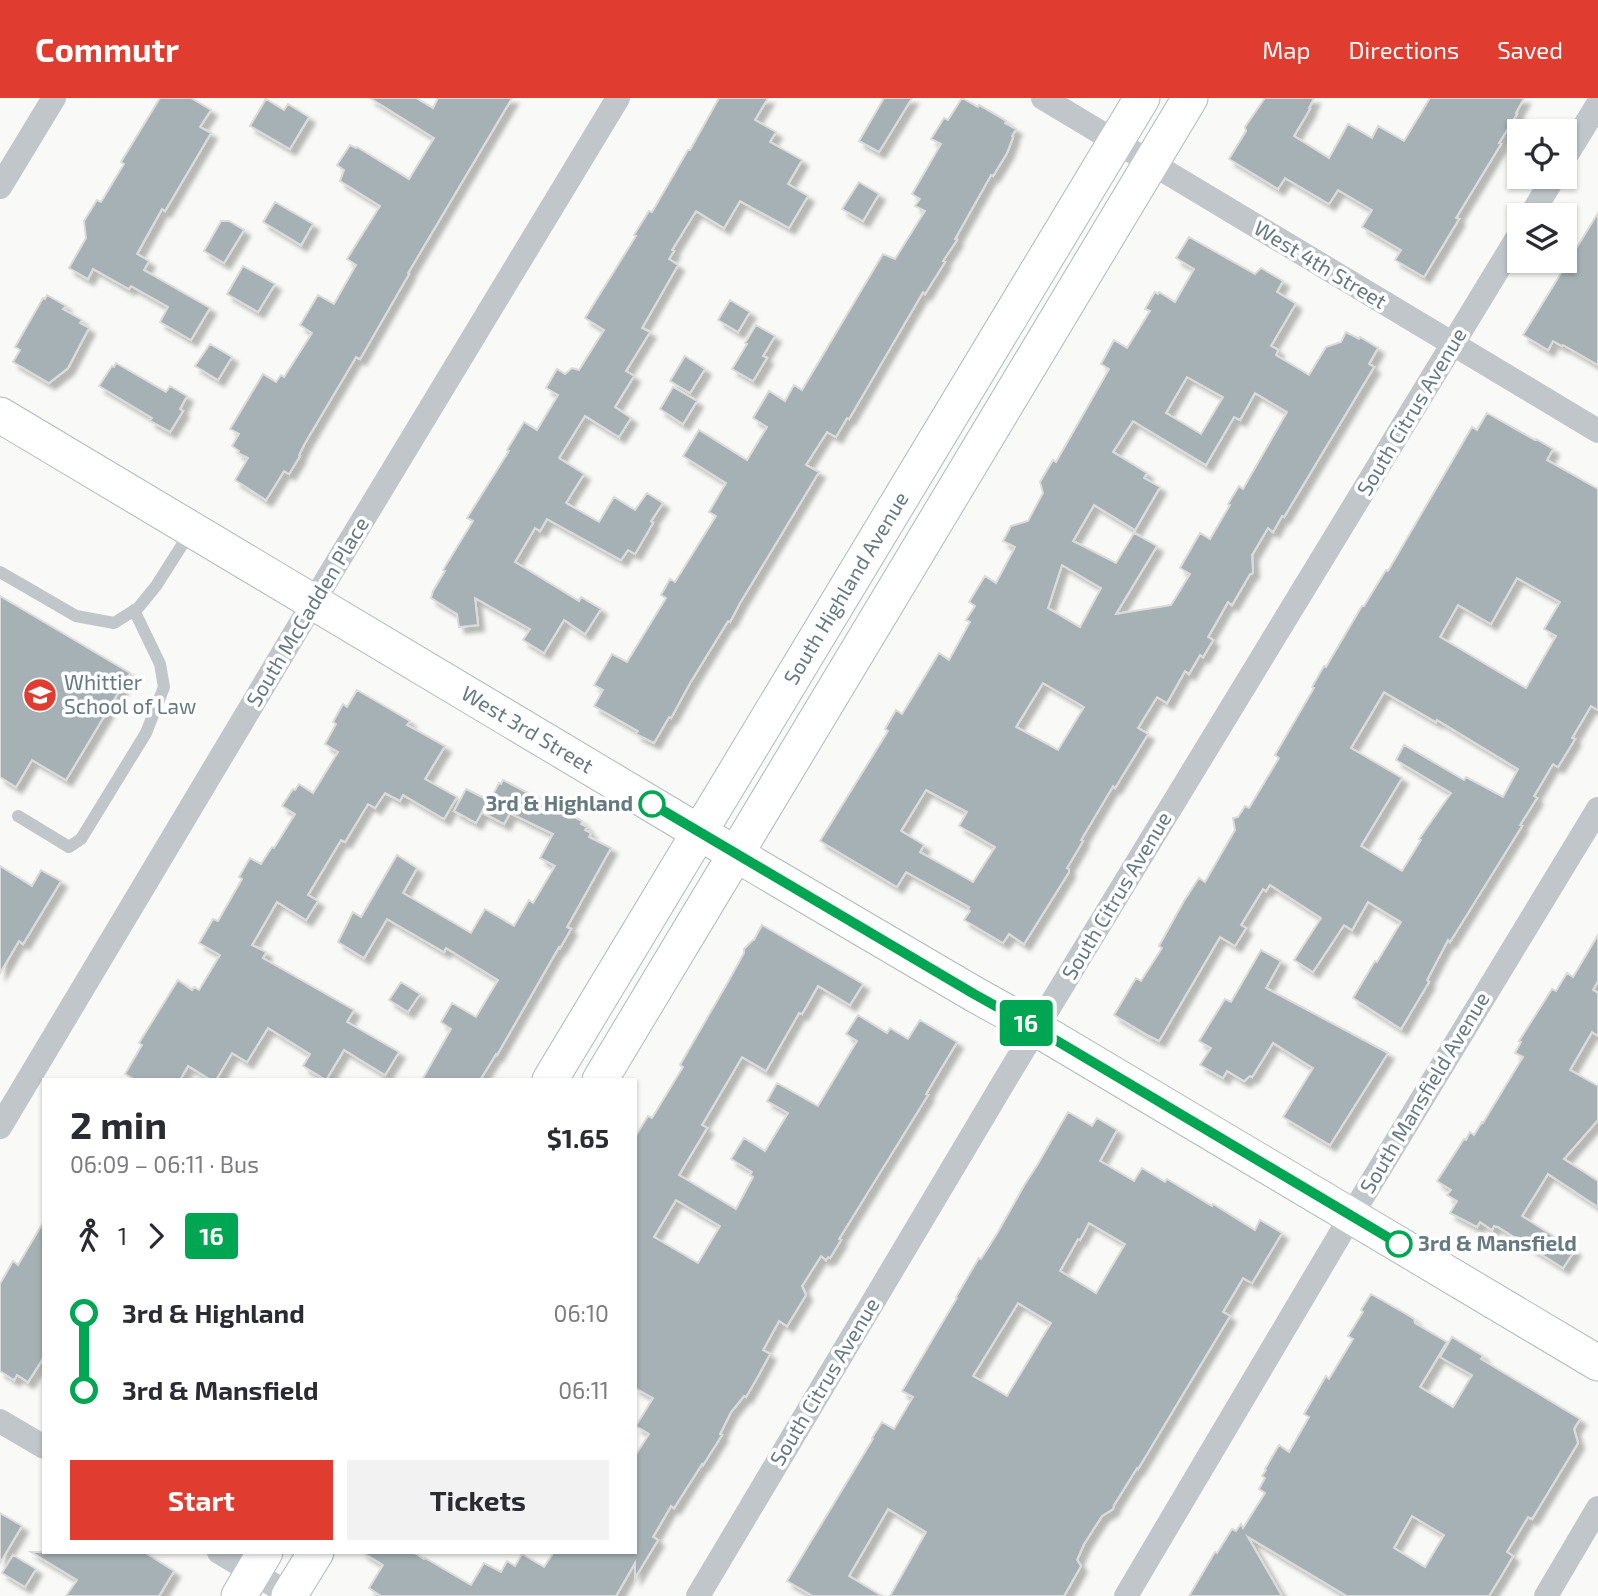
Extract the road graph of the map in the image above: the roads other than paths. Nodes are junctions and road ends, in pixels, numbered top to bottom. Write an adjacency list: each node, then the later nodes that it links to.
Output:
1 (54, 98): 10 (street)
2 (618, 98): 17 (street, South McCadden Place)
3 (1043, 98): 8 (street, West 4th Street)
4 (1142, 98): 8 (main road, South Highland Avenue)
5 (1190, 98): 9 (main road, South Highland Avenue)
6 (1598, 104): 7 (street)
7 (1577, 138)
8 (1116, 142): 9 (street, West 4th Street); 21 (main road, South Highland Avenue)
9 (1151, 163): 12 (street, West 4th Street); 22 (main road, South Highland Avenue)
10 (0, 187)
11 (1507, 255): 12 (street, South Citrus Avenue)
12 (1453, 345): 14 (street, West 4th Street); 23 (street, South Citrus Avenue)
13 (0, 415): 15 (main road, West 3rd Street)
14 (1598, 432)
15 (191, 530): 17 (main road, West 3rd Street); 18 (lane)
16 (0, 572): 18 (lane)
17 (313, 603): 21 (main road, West 3rd Street); 26 (street, South McCadden Place)
18 (134, 610): 20 (lane)
19 (1598, 809): 27 (street, South Mansfield Avenue)
20 (18, 816)
21 (700, 833): 22 (main road, West 3rd Street); 24 (main road, South Highland Avenue)
22 (736, 854): 23 (main road, West 3rd Street); 25 (main road, South Highland Avenue)
23 (1037, 1029): 27 (main road, West 3rd Street); 36 (street, South Citrus Avenue)
24 (551, 1078)
25 (601, 1078)
26 (0, 1127)
27 (1351, 1216): 28 (main road, West 3rd Street); 37 (street, South Mansfield Avenue)
28 (1598, 1363)
29 (0, 1421): 30 (street)
30 (42, 1446)
31 (1598, 1508): 38 (street)
32 (222, 1554): 34 (street)
33 (315, 1554): 35 (main road)
34 (252, 1574): 35 (street)
35 (290, 1596)
36 (698, 1596)
37 (1126, 1596)
38 (1546, 1596)

